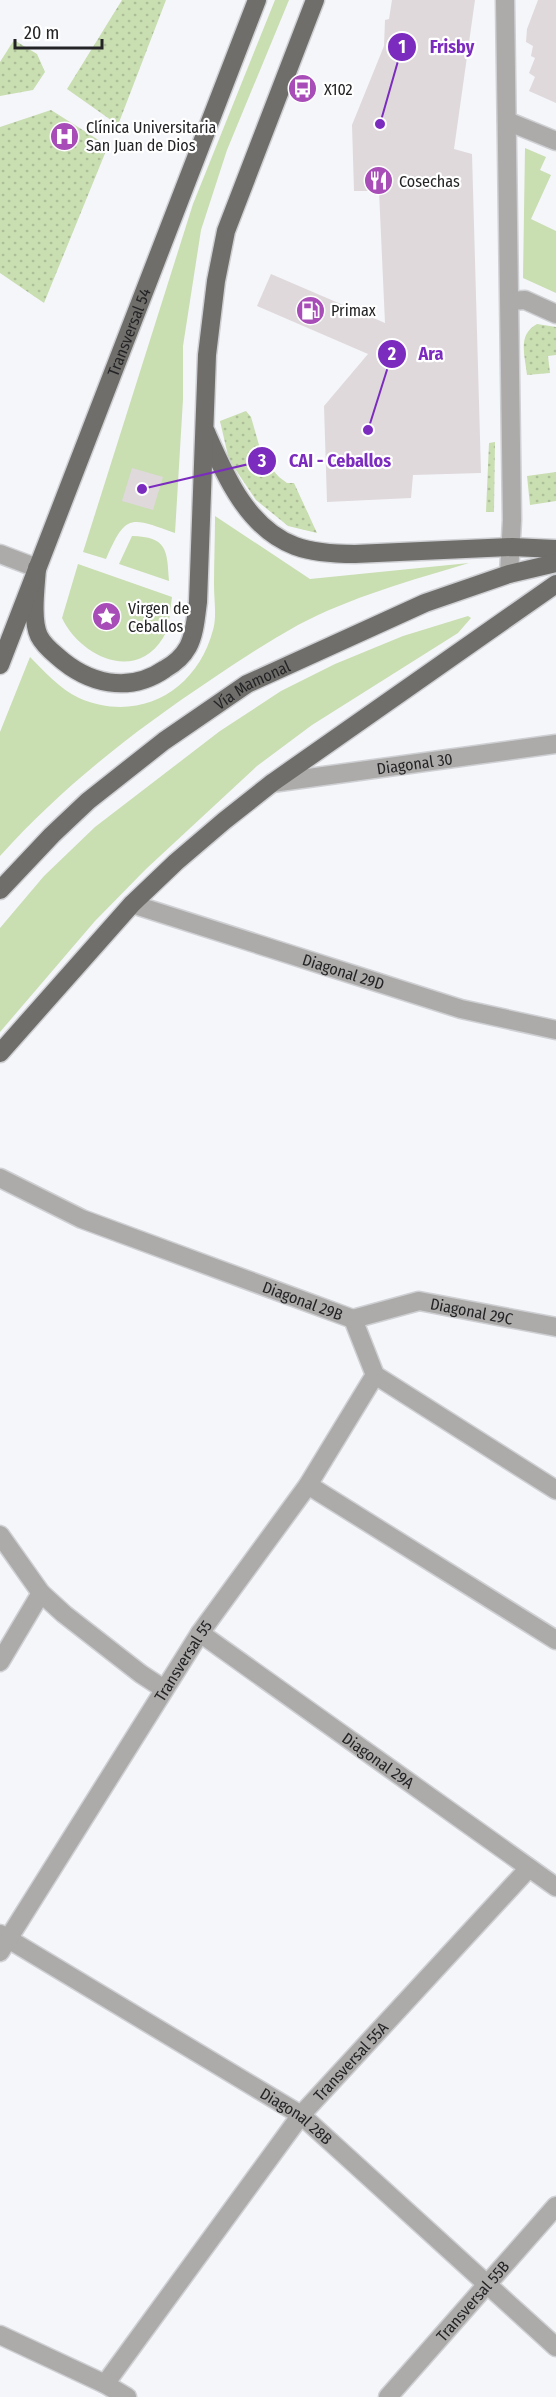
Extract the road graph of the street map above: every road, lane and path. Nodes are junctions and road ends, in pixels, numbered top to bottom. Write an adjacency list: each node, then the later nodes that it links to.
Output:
1 (257, 0): 13 (main road, Transversal 54)
2 (315, 0): 8 (main road)
3 (505, 0): 4 (street)
4 (507, 121): 5 (street); 6 (street)
5 (556, 141)
6 (510, 301): 7 (street); 9 (street)
7 (556, 314)
8 (204, 428): 9 (main road); 13 (main road)
9 (512, 547): 10 (main road); 14 (street)
10 (556, 549)
11 (0, 554): 13 (street)
12 (556, 563): 14 (main road, Vía Mamonal)
13 (37, 568): 16 (main road, Transversal 54)
14 (510, 574): 19 (main road, Vía Mamonal)
15 (556, 584): 18 (main road)
16 (0, 665)
17 (556, 744): 18 (street, Diagonal 30)
18 (272, 783): 20 (main road)
19 (0, 890)
20 (132, 904): 21 (street, Diagonal 29D); 22 (main road)
21 (556, 1030)
22 (0, 1053)
23 (0, 1178): 24 (street, Diagonal 29B)
24 (353, 1320): 25 (street, Diagonal 29C); 26 (street, Diagonal 29B)
25 (556, 1328)
26 (375, 1375): 27 (street, Transversal 55); 28 (street)
27 (308, 1485): 31 (street, Transversal 55); 32 (street)
28 (556, 1490)
29 (0, 1535): 30 (street)
30 (41, 1593): 33 (street); 34 (street)
31 (200, 1633): 34 (street, Transversal 55); 35 (street, Diagonal 29A)
32 (556, 1640)
33 (0, 1662)
34 (164, 1689): 37 (street, Transversal 55)
35 (529, 1868): 36 (street, Diagonal 29A); 38 (street, Transversal 55A)
36 (556, 1887)
37 (3, 1941): 38 (street, Diagonal 28B)
38 (301, 2115): 40 (street, Diagonal 28B); 43 (street, Transversal 55A)
39 (556, 2206): 40 (street, Transversal 55B)
40 (488, 2283): 42 (street, Diagonal 28B); 45 (street, Transversal 55B)
41 (0, 2335): 43 (street)
42 (556, 2347)
43 (105, 2384): 44 (street)
44 (127, 2397)
45 (388, 2397)

